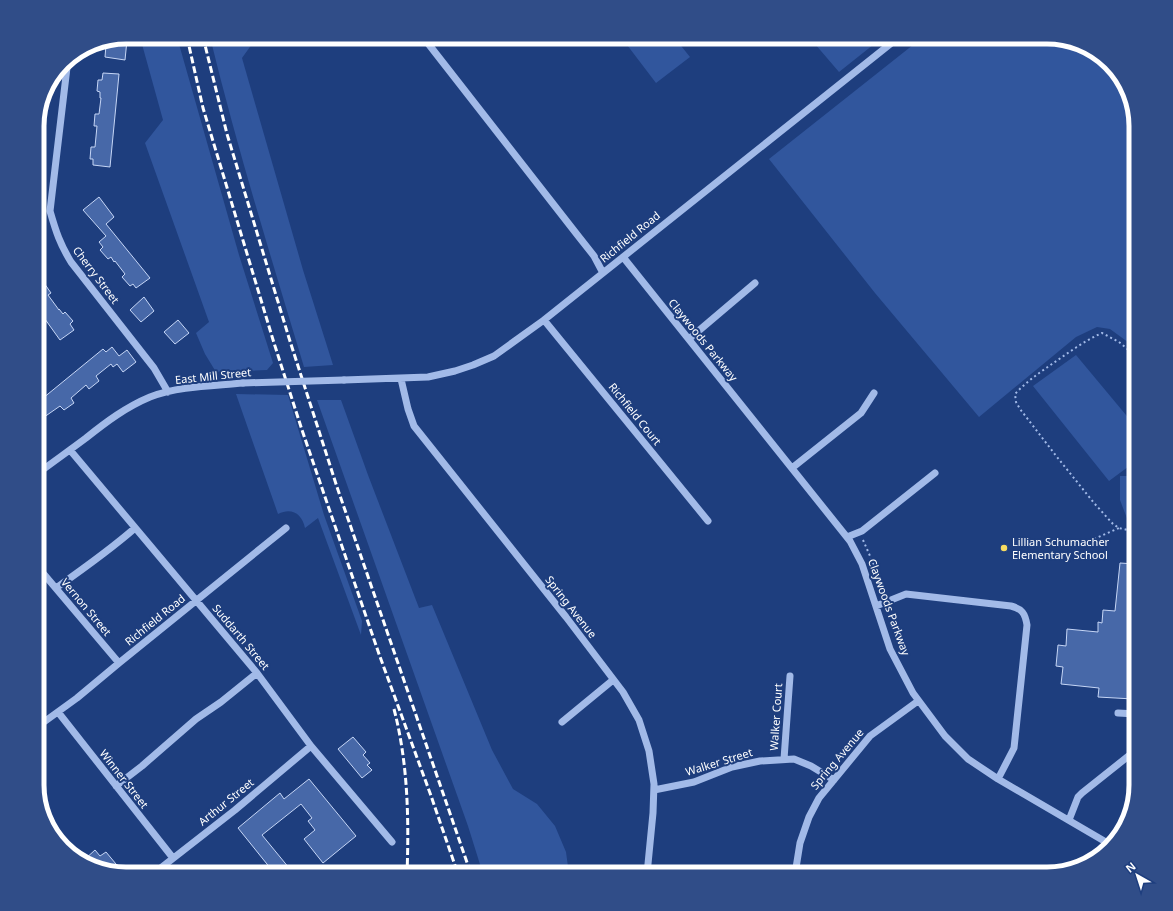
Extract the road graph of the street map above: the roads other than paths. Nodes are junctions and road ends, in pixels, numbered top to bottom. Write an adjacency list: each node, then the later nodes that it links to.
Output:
1 (427, 44): 5 (street)
2 (890, 44): 4 (street, Richfield Road)
3 (67, 69): 11 (street, Cherry Street)
4 (623, 257): 5 (street, Richfield Road); 8 (street, Claywoods Parkway)
5 (603, 273): 7 (street, Richfield Road)
6 (755, 283): 8 (street)
7 (544, 320): 9 (street, Richfield Road); 17 (street, Richfield Court)
8 (689, 339): 14 (street, Claywoods Parkway)
9 (402, 379): 10 (street, Richfield Road); 28 (street, Spring Avenue)
10 (344, 380): 11 (street, East Mill Street, bridge)
11 (168, 392): 13 (street, East Mill Street)
12 (874, 393): 14 (street)
13 (70, 450): 15 (street, East Mill Street); 18 (street, Suddarth Street)
14 (792, 468): 20 (street, Claywoods Parkway)
15 (44, 469)
16 (935, 473): 20 (street)
17 (708, 521)
18 (135, 528): 22 (street); 23 (street, Suddarth Street)
19 (286, 528): 23 (street, Richfield Road)
20 (847, 537): 24 (street, Claywoods Parkway)
21 (44, 574): 22 (street, Vernon Street)
22 (56, 588): 25 (street, Vernon Street)
23 (196, 601): 25 (street, Richfield Road); 26 (street, Suddarth Street)
24 (876, 606): 29 (street, Claywoods Parkway); 39 (street)
25 (119, 663): 30 (street, Richfield Road)
26 (257, 673): 35 (street, Suddarth Street); 40 (street)
27 (790, 676): 37 (street, Walker Court)
28 (613, 680): 34 (street); 41 (street, Spring Avenue)
29 (918, 700): 38 (street, Spring Avenue); 39 (street, Claywoods Parkway)
30 (58, 712): 33 (street, Richfield Road); 40 (street, Winner Street)
31 (1118, 713): 32 (street)
32 (1129, 714)
33 (44, 720)
34 (562, 722)
35 (310, 746): 43 (street, Suddarth Street); 45 (street, Arthur Street)
36 (1129, 756): 42 (street)
37 (784, 759): 38 (street, Walker Street); 41 (street, Walker Street)
38 (834, 780): 48 (street, Spring Avenue)
39 (998, 780): 42 (street, Claywoods Parkway)
40 (116, 786): 45 (street, Winner Street)
41 (654, 790): 47 (street, Spring Avenue)
42 (1069, 820): 44 (street, Claywoods Parkway)
43 (392, 842)
44 (1106, 842)
45 (173, 858): 46 (street, Arthur Street)
46 (162, 867)
47 (648, 867)
48 (797, 867)

